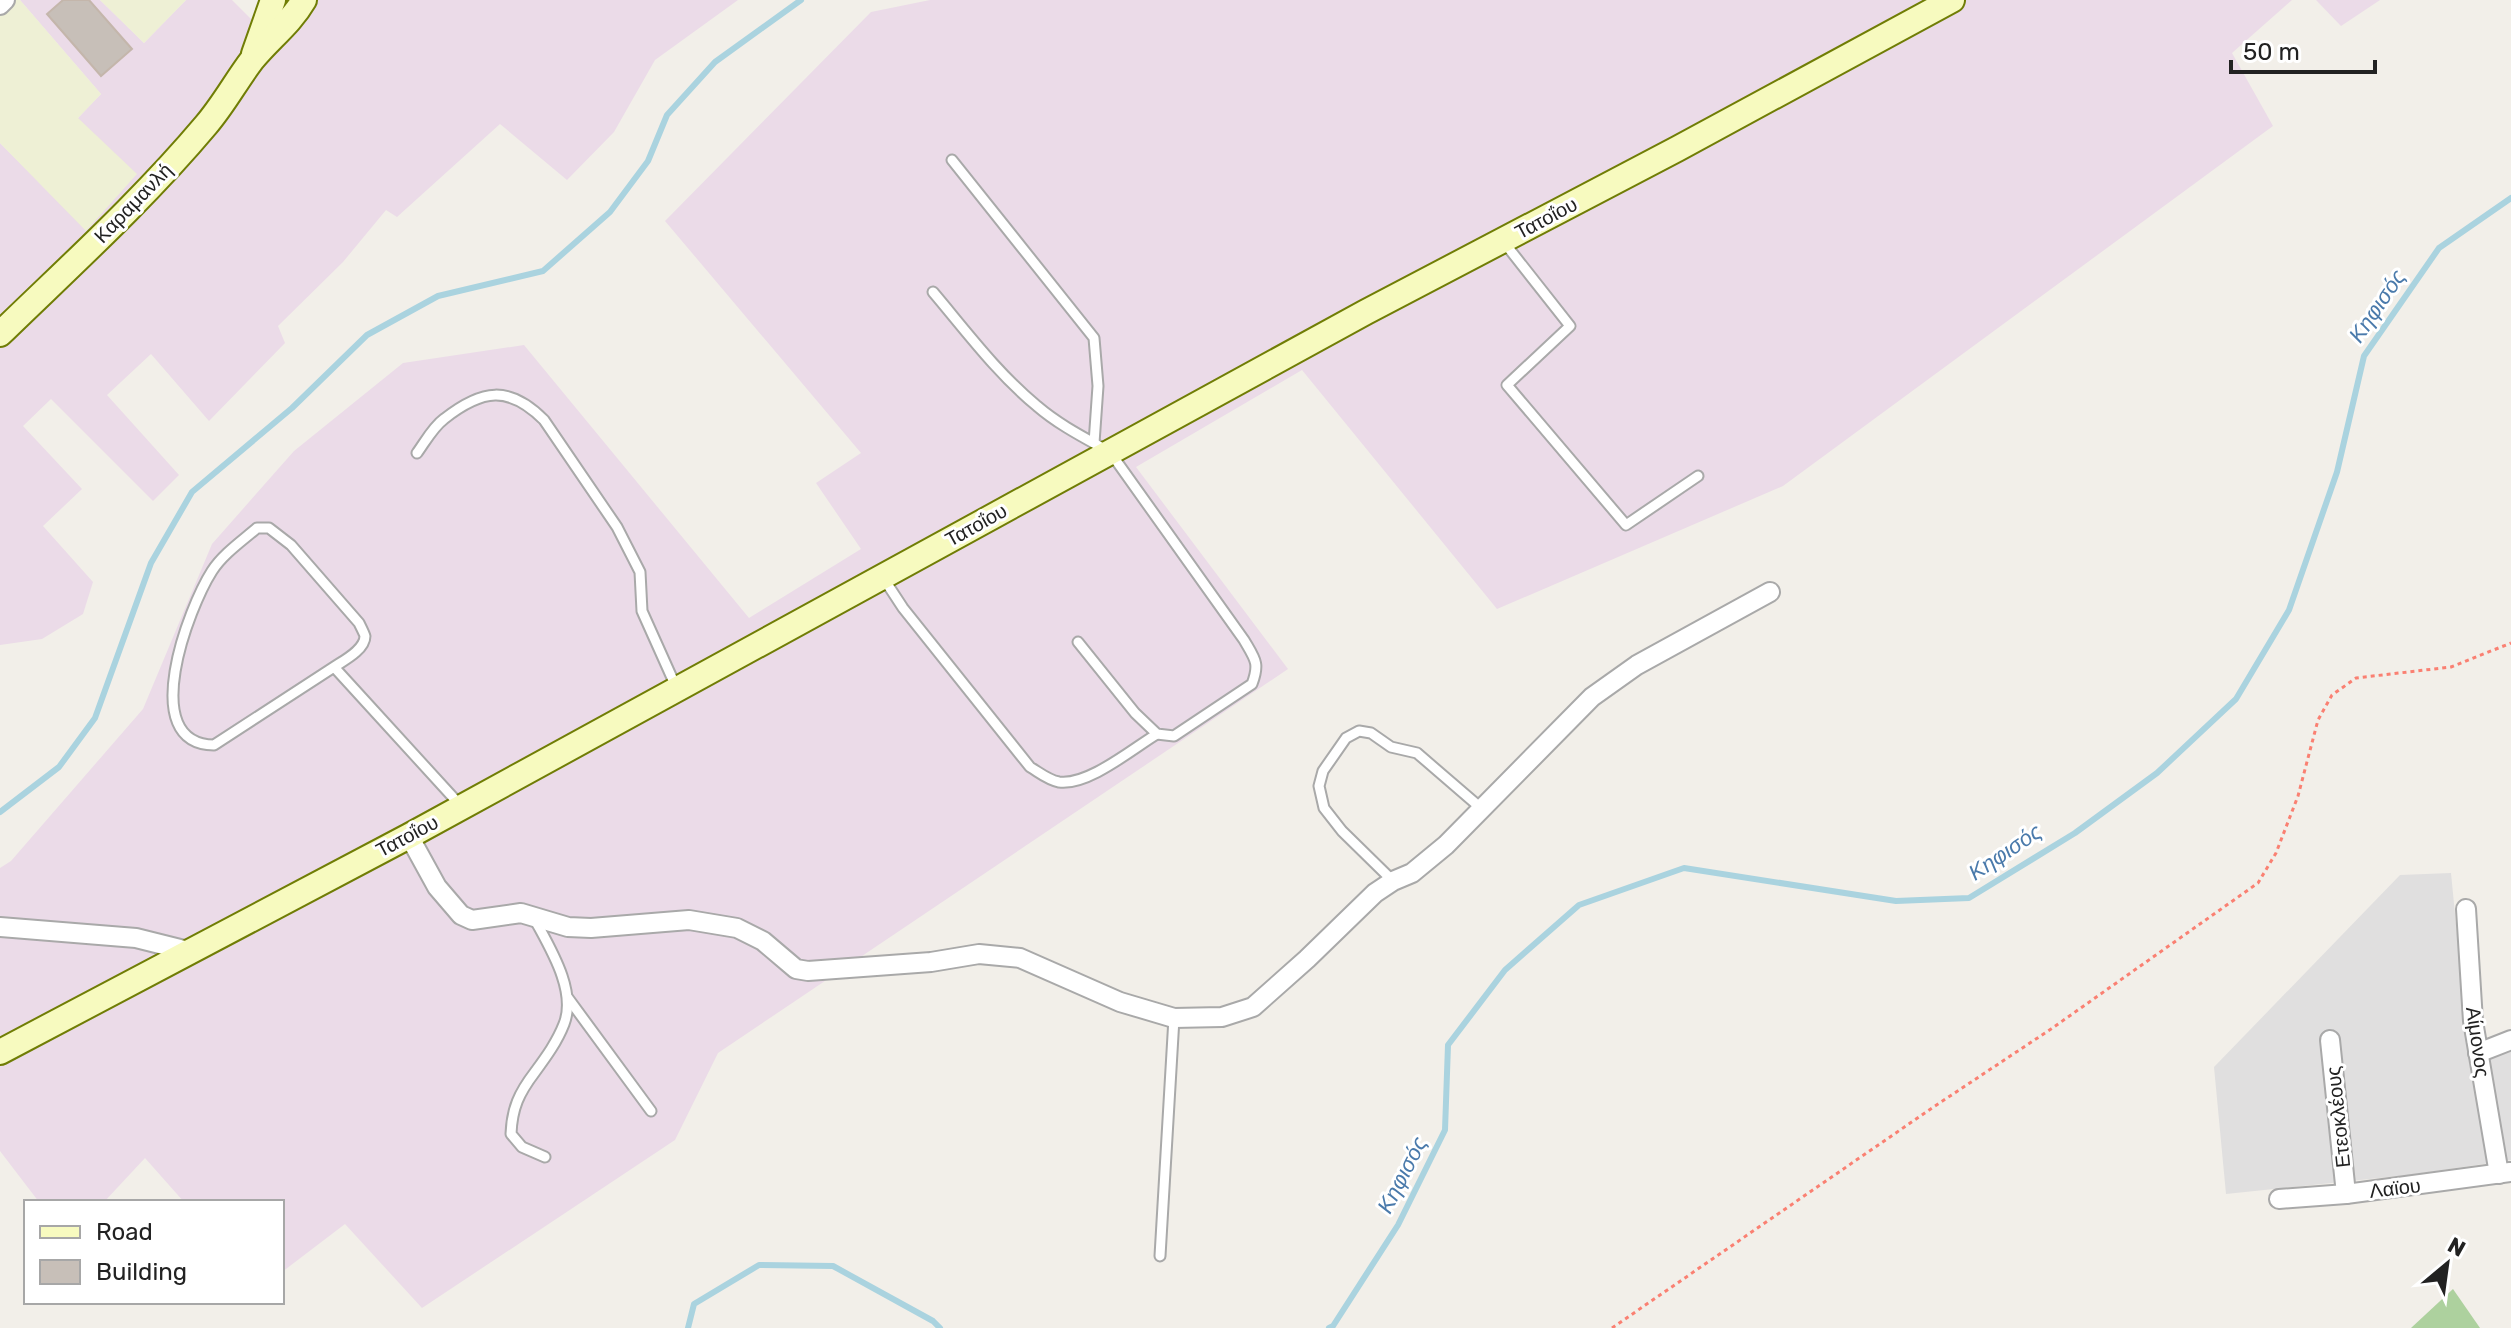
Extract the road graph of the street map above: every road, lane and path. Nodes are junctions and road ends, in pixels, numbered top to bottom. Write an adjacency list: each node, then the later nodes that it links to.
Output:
1 (5, 0): 5 (street)
2 (273, 0): 6 (street, Καραμανλή)
3 (304, 0): 6 (street, Καραμανλή)
4 (1952, 0): 8 (street, Τατοΐου)
5 (0, 5)
6 (252, 60): 10 (street, Καραμανλή)
7 (952, 160): 11 (lane)
8 (1502, 240): 11 (street, Τατοΐου); 13 (lane)
9 (933, 292): 11 (lane)
10 (0, 334)
11 (1102, 448): 14 (street, Τατοΐου); 20 (lane)
12 (417, 453): 19 (lane)
13 (1698, 476)
14 (882, 577): 19 (street, Τατοΐου); 20 (lane)
15 (1770, 592): 22 (street)
16 (1078, 642): 20 (lane)
17 (2511, 643): 41 (path)
18 (334, 667): 18 (lane); 21 (lane)
19 (677, 689): 21 (street, Τατοΐου)
20 (1157, 734)
21 (461, 807): 23 (street, Τατοΐου)
22 (1482, 809): 24 (street); 24 (lane)
23 (409, 836): 26 (street); 28 (street, Τατοΐου)
24 (1393, 881): 30 (street)
25 (2466, 909): 34 (street, Αίμονος)
26 (533, 917): 29 (lane); 30 (street)
27 (0, 927): 28 (street)
28 (188, 951): 33 (street, Τατοΐου)
29 (566, 995): 35 (lane); 36 (lane)
30 (1174, 1018): 40 (lane)
31 (2330, 1040): 38 (street, Ετεοκλέους)
32 (2511, 1040): 34 (street)
33 (0, 1052)
34 (2478, 1053): 37 (street, Αίμονος)
35 (651, 1111)
36 (545, 1157)
37 (2505, 1173): 38 (street, Λαϊου)
38 (2346, 1194): 39 (street, Λαϊου)
39 (2279, 1199)
40 (1160, 1256)
41 (1612, 1328)

